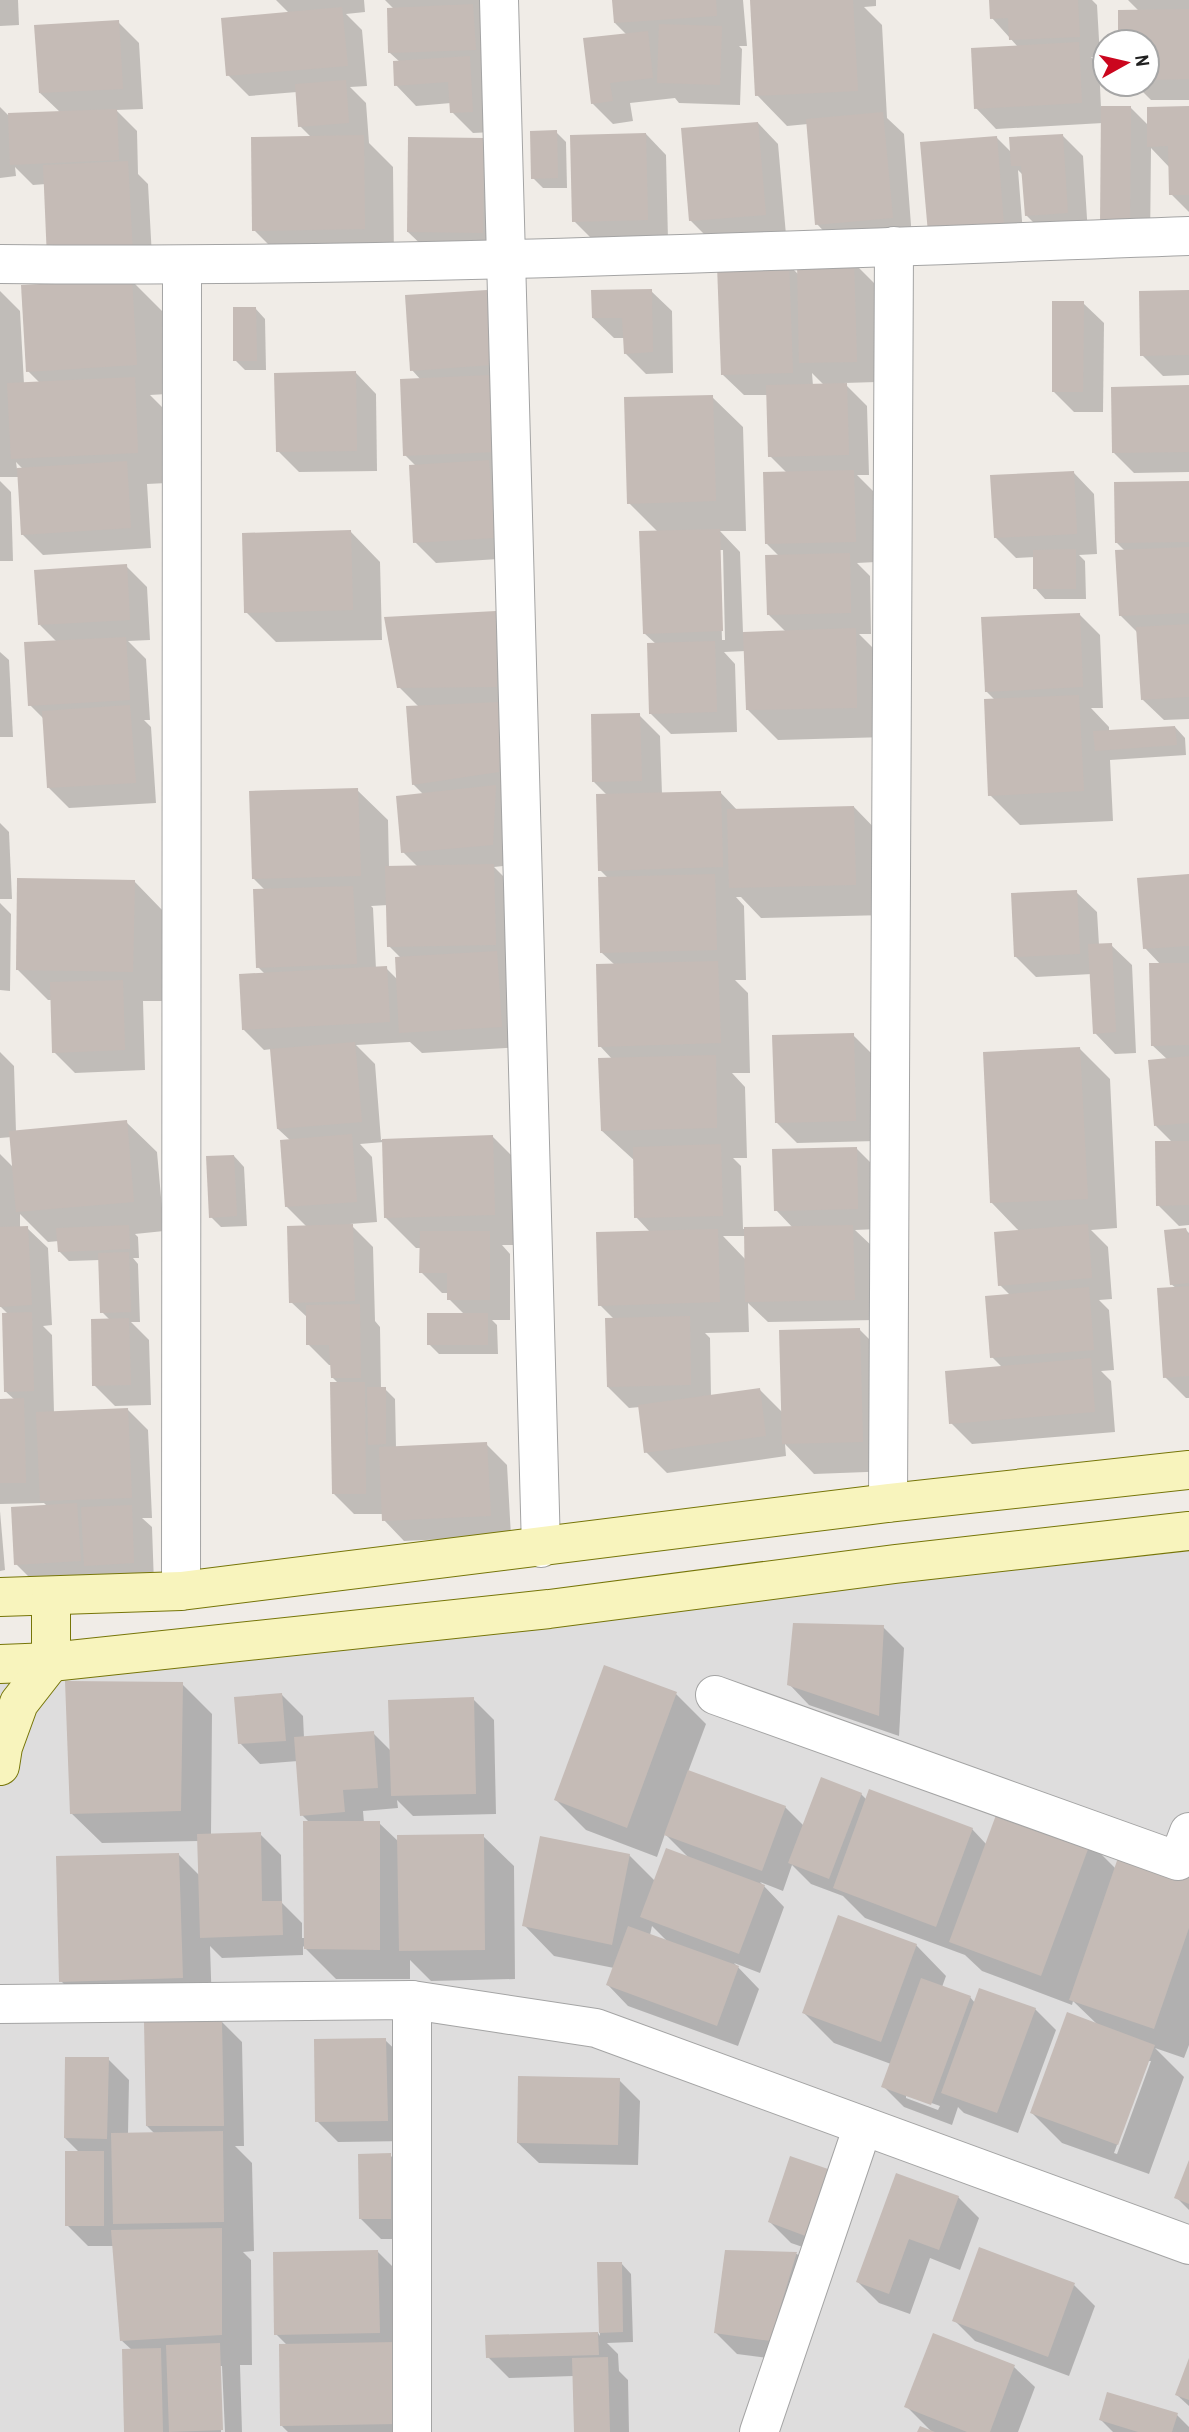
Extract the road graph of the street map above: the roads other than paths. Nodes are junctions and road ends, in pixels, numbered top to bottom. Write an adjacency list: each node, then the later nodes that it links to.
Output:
1 (499, 0): 4 (street)
2 (1189, 236): 3 (street)
3 (894, 246): 4 (street); 8 (street)
4 (506, 260): 6 (street); 10 (street)
5 (0, 264): 6 (street)
6 (182, 266): 11 (street)
7 (1189, 1470): 8 (street)
8 (888, 1503): 10 (street)
9 (1189, 1531): 14 (street)
10 (541, 1548): 11 (street)
11 (181, 1591): 12 (street)
12 (51, 1596): 13 (street); 14 (street)
13 (0, 1597)
14 (51, 1662): 15 (street); 17 (street)
15 (0, 1664)
16 (715, 1695): 18 (street)
17 (0, 1766)
18 (1189, 1832)
19 (412, 2000): 20 (street); 21 (street); 23 (street)
20 (0, 2004)
21 (863, 2126): 22 (street); 24 (street)
22 (1189, 2245)
23 (412, 2432)
24 (759, 2432)

